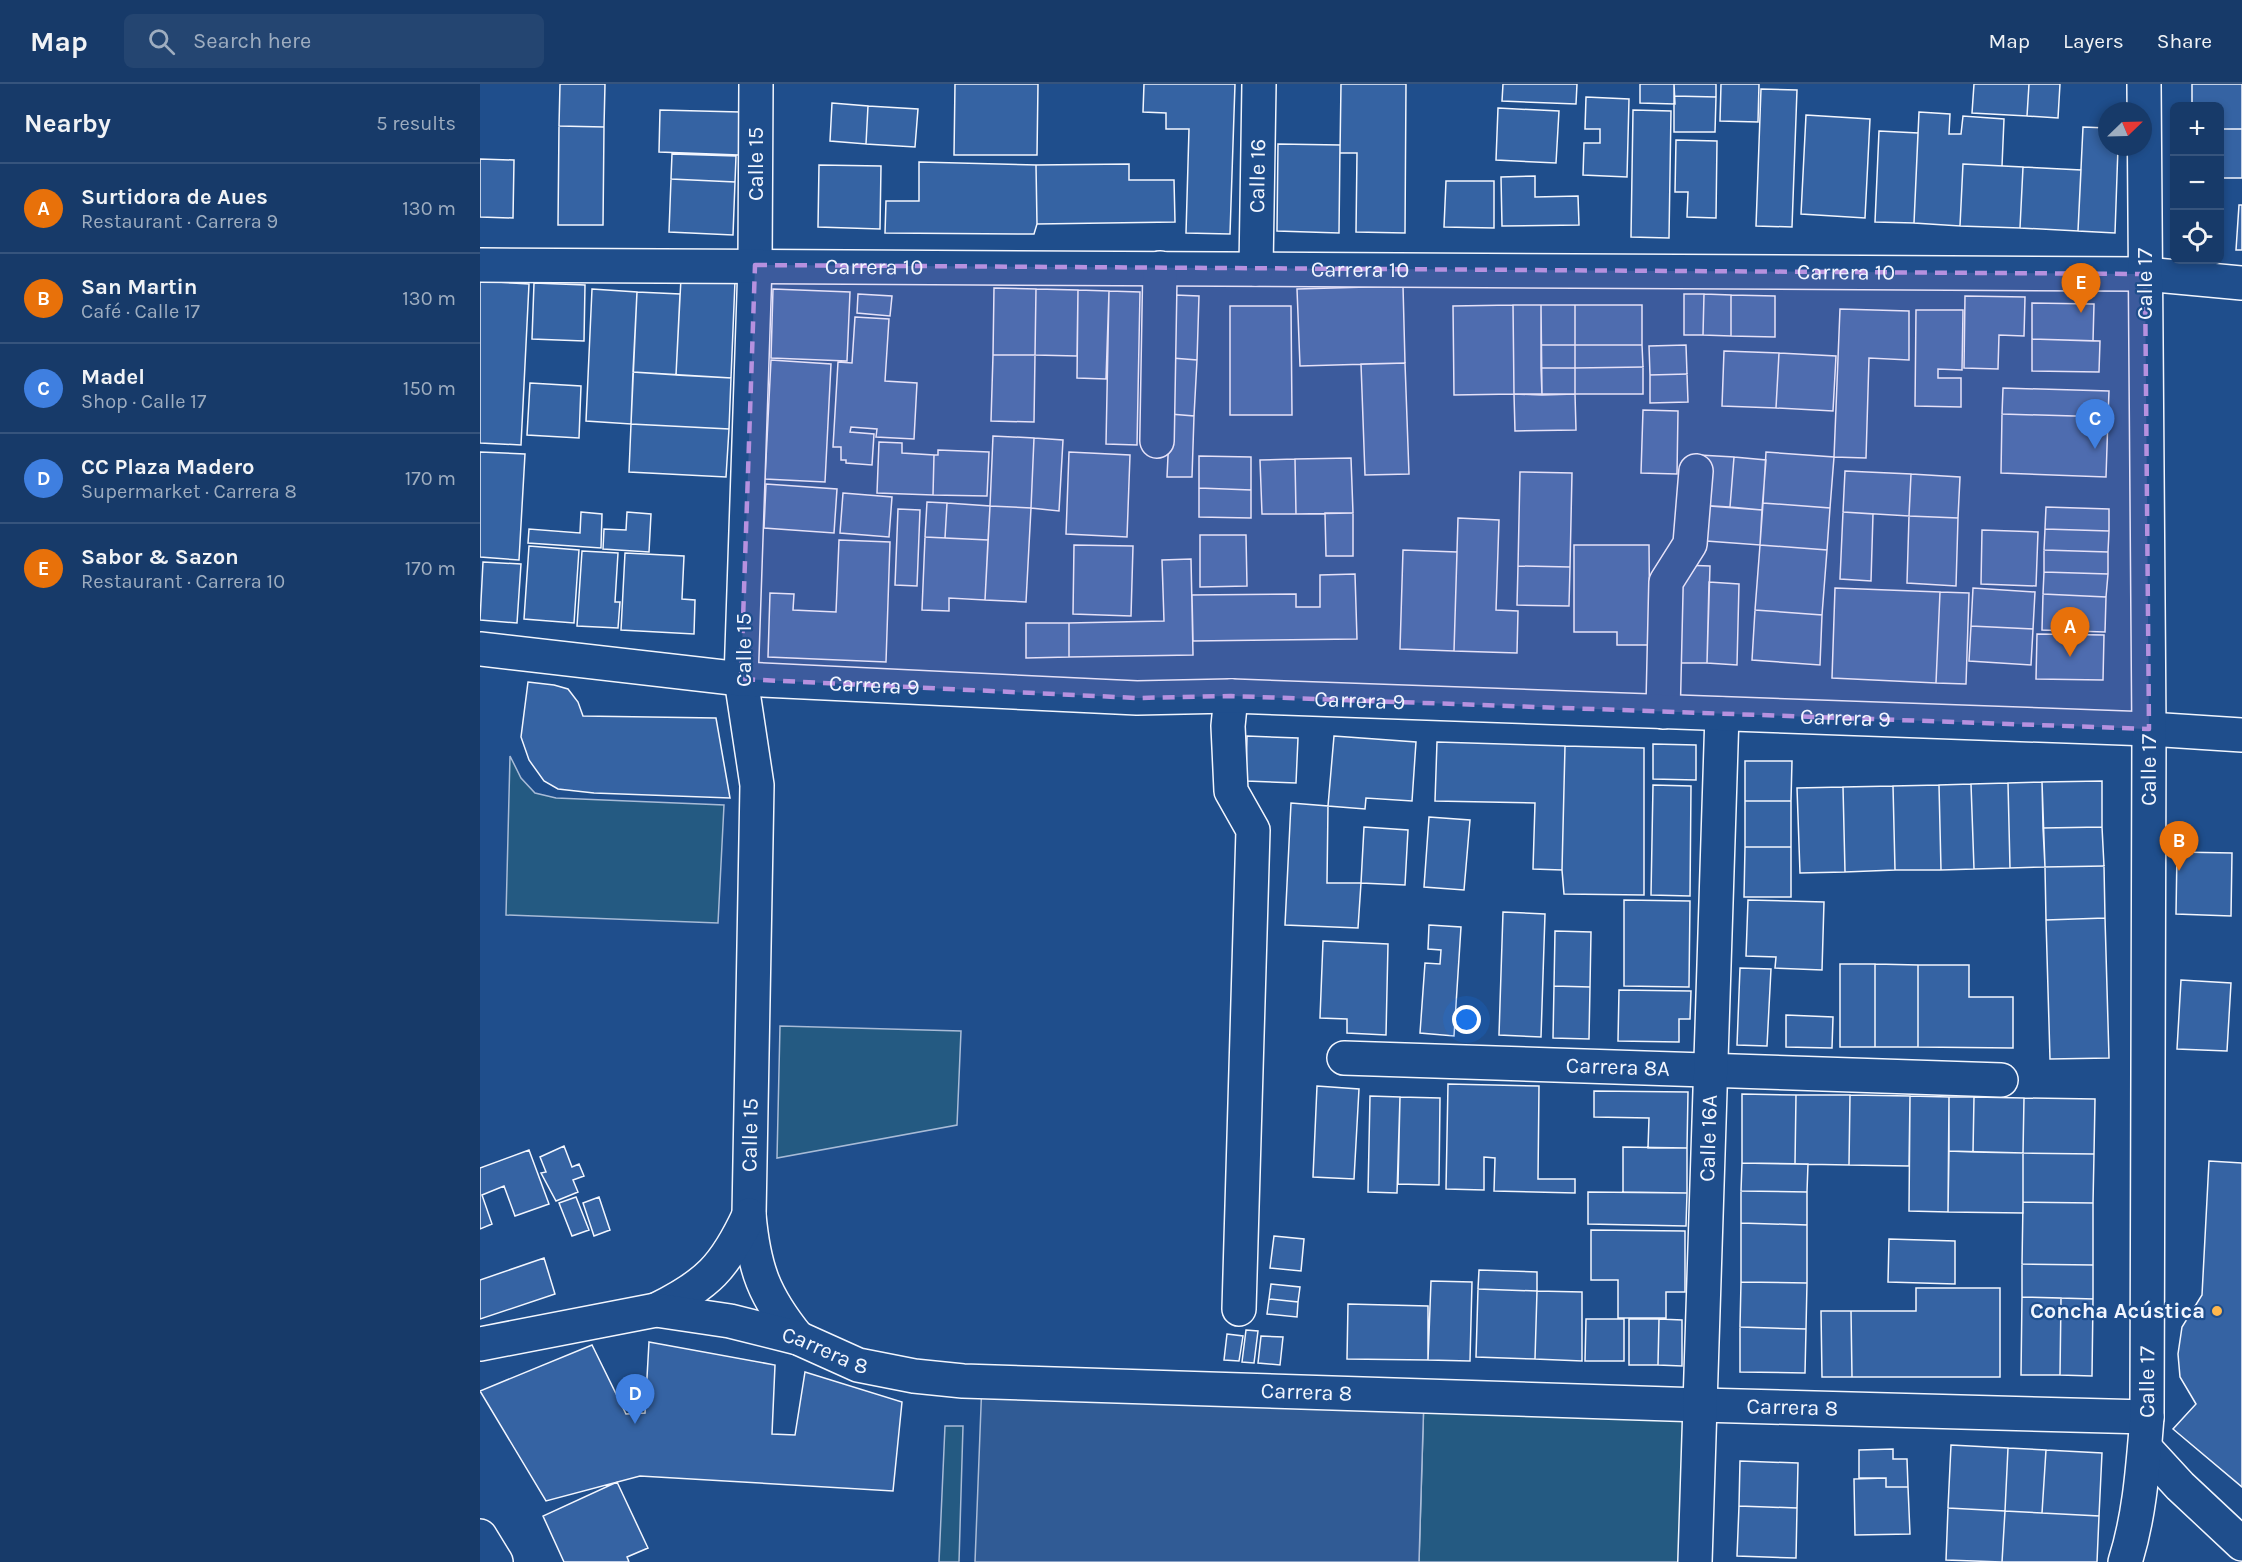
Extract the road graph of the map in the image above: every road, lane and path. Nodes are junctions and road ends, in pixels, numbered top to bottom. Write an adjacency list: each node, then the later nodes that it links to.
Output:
1 (756, 84): 5 (street, Calle 15)
2 (1259, 84): 7 (street, Calle 16)
3 (2144, 84): 8 (street, Calle 17)
4 (480, 265): 5 (street, Carrera 10)
5 (755, 265): 6 (street, Carrera 10); 13 (street, Calle 15)
6 (1160, 268): 7 (street, Carrera 10); 10 (street)
7 (1256, 268): 8 (street, Carrera 10)
8 (2145, 274): 9 (street, Carrera 10); 17 (street, Calle 17)
9 (2242, 283)
10 (1157, 441)
11 (1696, 471): 15 (street)
12 (480, 650): 13 (street, Carrera 9)
13 (741, 679): 14 (street, Carrera 9); 22 (street, Calle 15)
14 (1231, 696): 15 (street, Carrera 9); 23 (street)
15 (1663, 712): 16 (street, Carrera 9)
16 (1722, 714): 17 (street, Carrera 9); 20 (street, Calle 16A)
17 (2149, 729): 18 (street, Carrera 9); 28 (street, Calle 17)
18 (2242, 735)
19 (1344, 1058): 20 (street, Carrera 8A)
20 (1710, 1072): 21 (street, Carrera 8A); 27 (street, Calle 16A)
21 (2001, 1080)
22 (749, 1215): 24 (street, Calle 15); 25 (street, Calle 15)
23 (1239, 1309)
24 (656, 1310): 25 (street, Carrera 8); 26 (street, Carrera 8)
25 (798, 1338): 27 (street, Carrera 8)
26 (480, 1344)
27 (1701, 1405): 28 (street, Carrera 8); 32 (street, Calle 16A)
28 (2146, 1432): 30 (street); 33 (street, Calle 17)
29 (480, 1536): 31 (street)
30 (2242, 1544)
31 (496, 1562)
32 (1695, 1562)
33 (2125, 1562)

